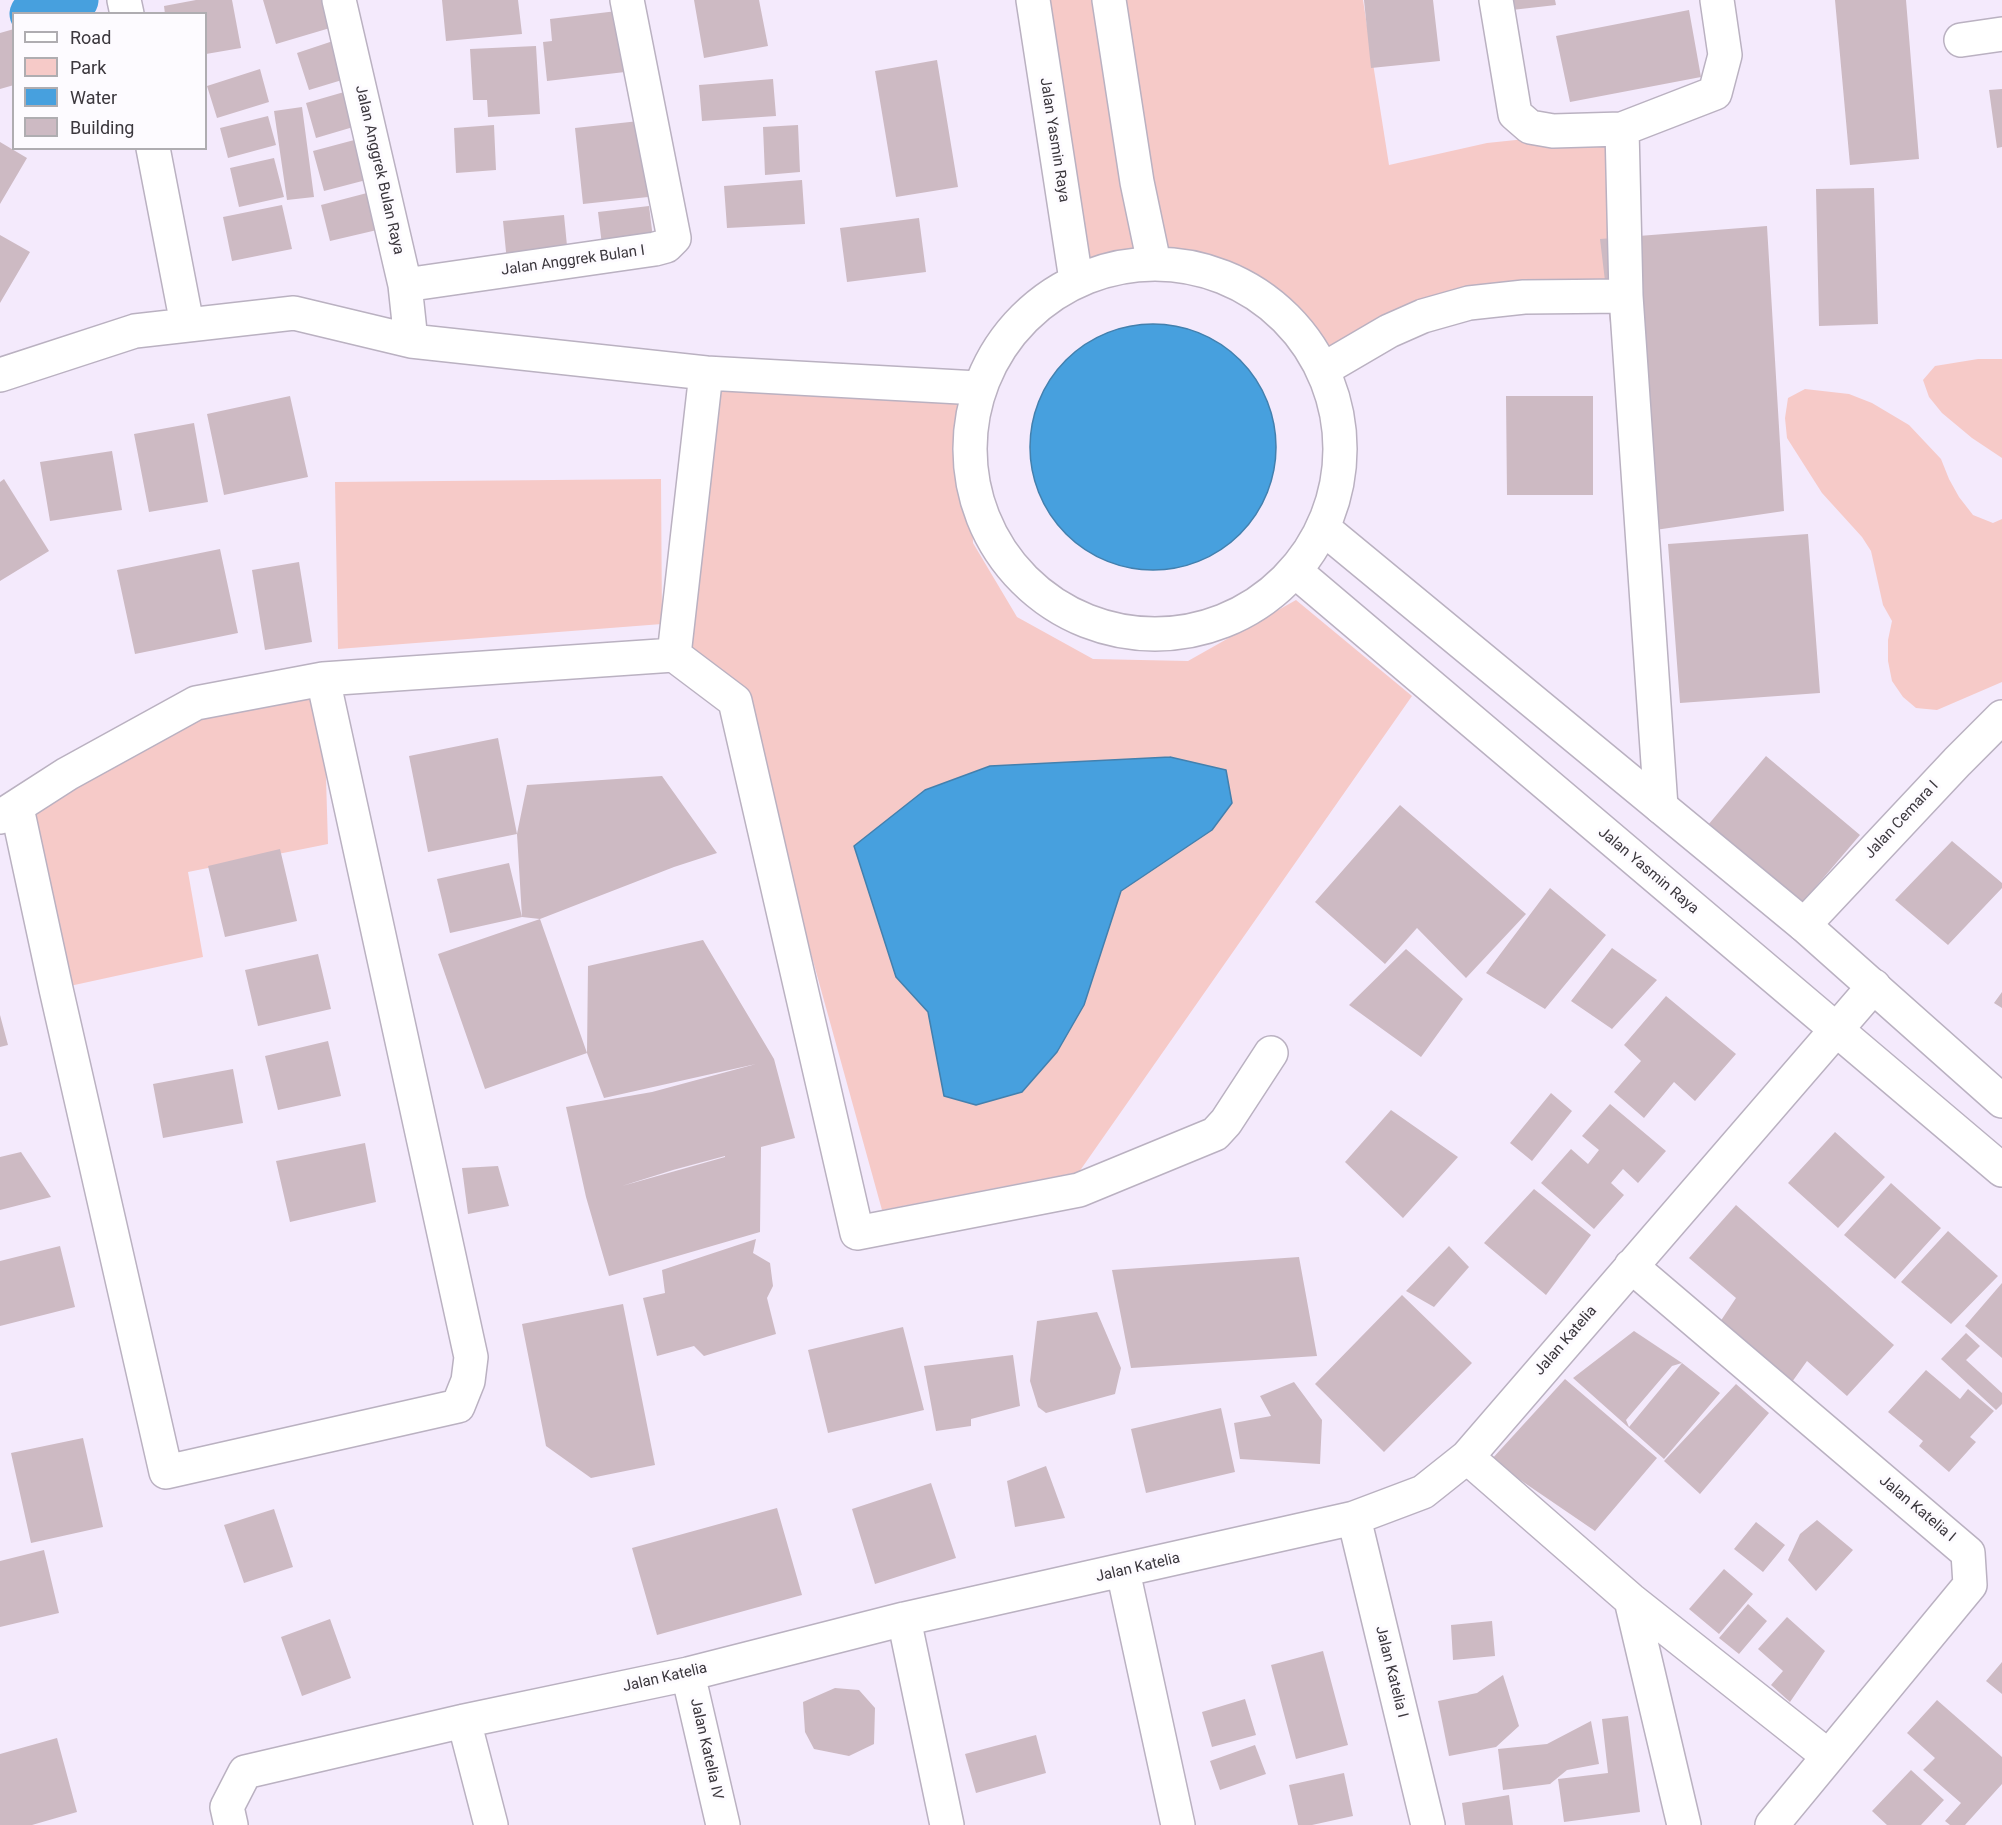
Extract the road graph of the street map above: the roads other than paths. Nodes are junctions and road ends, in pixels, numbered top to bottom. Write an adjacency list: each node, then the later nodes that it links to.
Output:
1 (339, 0): 13 (street, Jalan Anggrek Bulan Raya)
2 (627, 0): 13 (street, Jalan Anggrek Bulan I)
3 (1033, 0): 12 (street, Jalan Yasmin Raya)
4 (1109, 0): 11 (street)
5 (1496, 0): 9 (street)
6 (1717, 0): 9 (street)
7 (2002, 34): 8 (street)
8 (1961, 40)
9 (1622, 129): 14 (street)
10 (153, 150): 15 (street)
11 (1154, 264): 12 (street); 17 (street)
12 (1076, 280): 20 (street)
13 (405, 285): 16 (street, Jalan Anggrek Bulan Raya)
14 (1626, 296): 17 (street); 26 (street)
15 (187, 324): 16 (street); 19 (street)
16 (411, 340): 18 (street)
17 (1324, 369): 21 (street)
18 (706, 374): 20 (street); 23 (street)
19 (0, 375)
20 (978, 388): 22 (street)
21 (1323, 528): 22 (street); 26 (street)
22 (1295, 571): 30 (street, Jalan Yasmin Raya)
23 (674, 655): 24 (street); 31 (street)
24 (322, 679): 27 (street); 27 (street)
25 (2002, 717): 28 (street, Jalan Cemara I)
26 (1661, 807): 28 (street)
27 (9, 813)
28 (1804, 925): 29 (street)
29 (1874, 986): 30 (street, Jalan Katelia); 32 (street)
30 (1835, 1029): 33 (street, Jalan Yasmin Raya); 34 (street, Jalan Katelia)
31 (1271, 1053)
32 (2002, 1101)
33 (2002, 1170)
34 (1631, 1266): 35 (street, Jalan Katelia); 42 (street, Jalan Katelia I)
35 (1467, 1457): 36 (street, Jalan Katelia); 38 (street)
36 (1354, 1518): 37 (street, Jalan Katelia); 48 (street, Jalan Katelia I)
37 (1123, 1572): 39 (street, Jalan Katelia); 47 (street)
38 (1631, 1600): 42 (street); 49 (street)
39 (904, 1619): 40 (street, Jalan Katelia); 46 (street)
40 (688, 1674): 41 (street, Jalan Katelia); 45 (street, Jalan Katelia IV)
41 (464, 1721): 43 (street, Jalan Katelia); 44 (street)
42 (1827, 1756): 50 (street, Jalan Katelia I)
43 (231, 1825)
44 (491, 1825)
45 (723, 1825)
46 (947, 1825)
47 (1178, 1825)
48 (1428, 1825)
49 (1684, 1825)
50 (1772, 1825)

